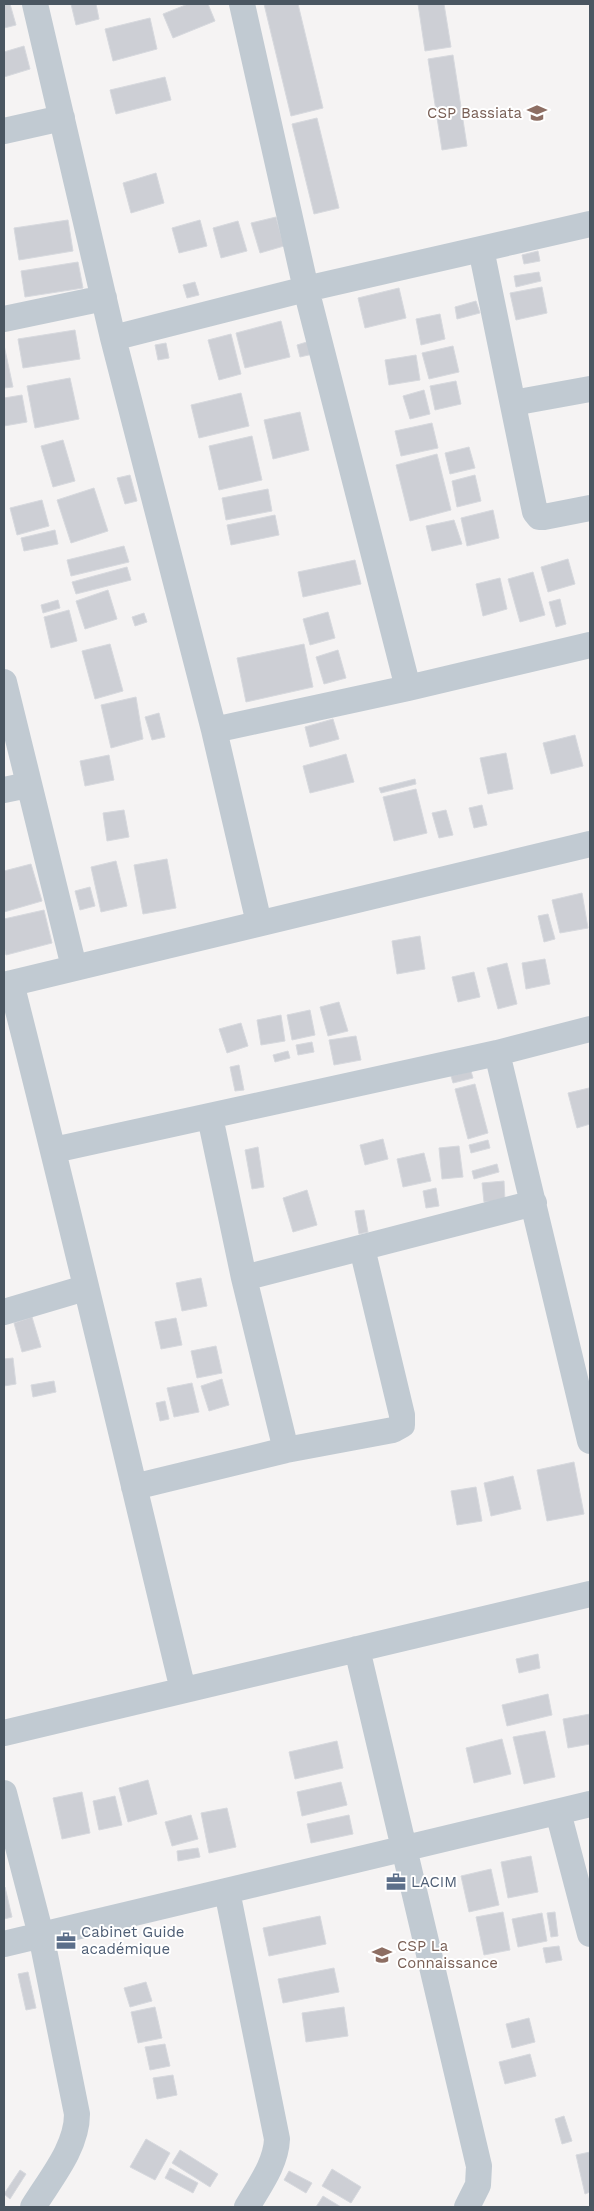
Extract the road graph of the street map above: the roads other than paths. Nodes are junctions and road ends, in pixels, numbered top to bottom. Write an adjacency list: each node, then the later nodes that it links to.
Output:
1 (34, 4): 3 (street)
2 (242, 4): 7 (street)
3 (62, 118): 4 (street); 8 (street)
4 (4, 131)
5 (590, 224): 6 (street)
6 (481, 249): 7 (street); 12 (street)
7 (306, 289): 10 (street); 16 (street)
8 (104, 298): 9 (street); 10 (street)
9 (4, 320)
10 (113, 338): 17 (street)
11 (590, 389): 12 (street)
12 (513, 403): 13 (street)
13 (590, 508)
14 (590, 645): 16 (street)
15 (4, 682): 18 (street)
16 (408, 688): 17 (street)
17 (214, 730): 20 (street)
18 (16, 787): 21 (street)
19 (590, 844): 20 (street)
20 (259, 923): 21 (street)
21 (74, 967): 22 (street)
22 (8, 984): 26 (street)
23 (590, 1029): 24 (street)
24 (497, 1053): 25 (street); 27 (street)
25 (210, 1117): 26 (street); 29 (street)
26 (54, 1150): 30 (street)
27 (534, 1203): 28 (street); 32 (street)
28 (362, 1248): 29 (street); 33 (street)
29 (244, 1278): 33 (street)
30 (85, 1288): 31 (street); 34 (street)
31 (4, 1312)
32 (590, 1441)
33 (286, 1450): 34 (street)
34 (134, 1487): 37 (street)
35 (590, 1594): 36 (street)
36 (357, 1649): 37 (street); 42 (street)
37 (183, 1690): 38 (street)
38 (4, 1733)
39 (4, 1793): 45 (street)
40 (590, 1804): 41 (street)
41 (558, 1812): 42 (street); 44 (street)
42 (404, 1848): 43 (street); 49 (street)
43 (227, 1891): 45 (street); 48 (street)
44 (590, 1934)
45 (41, 1935): 46 (street); 47 (street)
46 (4, 1944)
47 (34, 2207)
48 (247, 2207)
49 (468, 2207)

